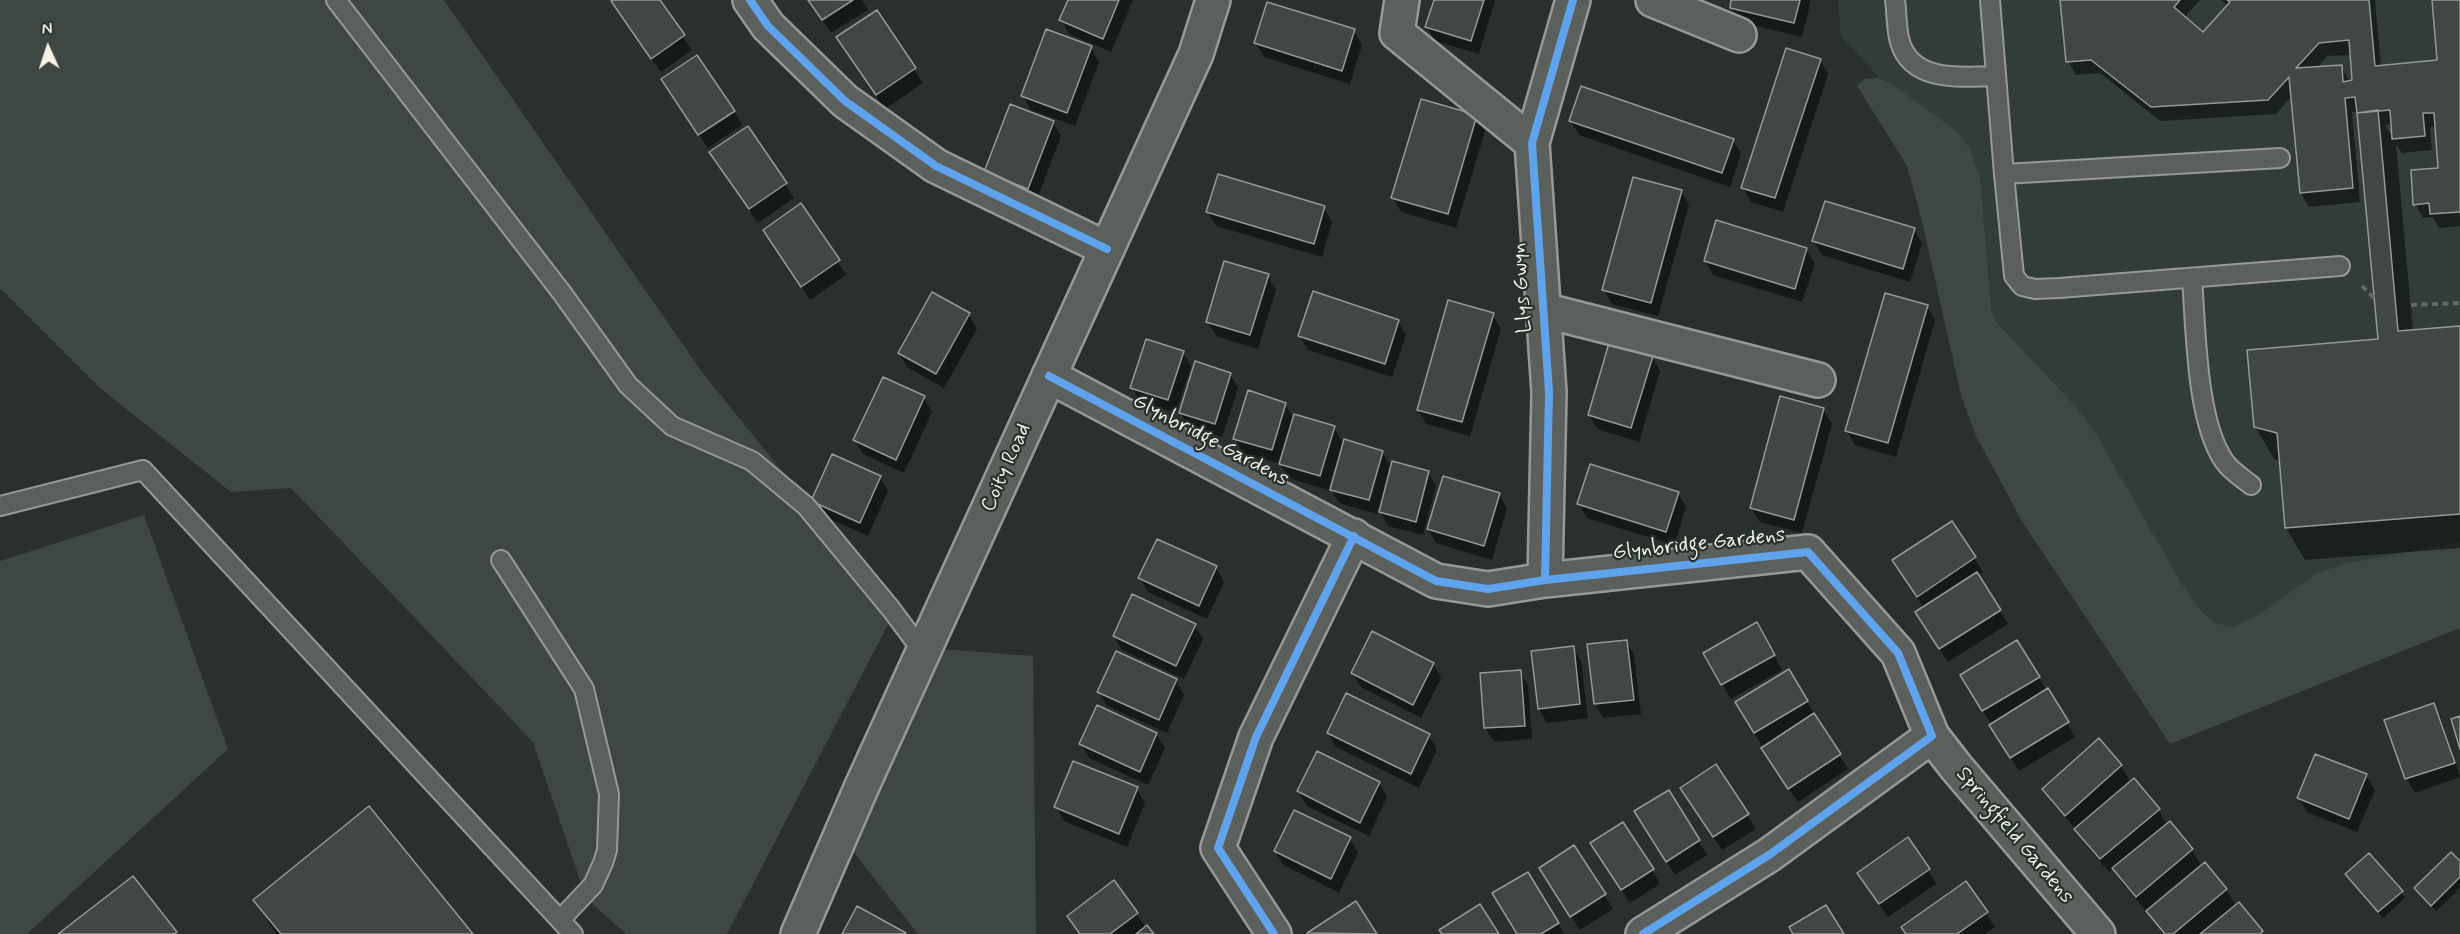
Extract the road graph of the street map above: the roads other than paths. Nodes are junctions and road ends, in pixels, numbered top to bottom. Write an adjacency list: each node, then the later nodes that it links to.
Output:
1 (336, 0): 25 (lane)
2 (750, 0): 14 (street)
3 (1213, 0): 14 (street, Coity Road)
4 (1402, 0): 11 (street)
5 (1573, 0): 11 (street, Llys Gwyn)
6 (1653, 0): 9 (street)
7 (1895, 0): 10 (lane)
8 (1990, 0): 10 (lane)
9 (1739, 35)
10 (1996, 76): 13 (lane)
11 (1532, 143): 17 (street, Llys Gwyn)
12 (2280, 158): 13 (lane)
13 (2004, 174): 16 (lane)
14 (1107, 249): 18 (street, Coity Road)
15 (2340, 266): 16 (lane)
16 (2192, 279): 20 (lane)
17 (1543, 310): 19 (street, Llys Gwyn); 24 (street, Llys Gwyn)
18 (1049, 376): 22 (street, Glynbridge Gardens); 25 (street, Coity Road)
19 (1818, 380)
20 (2251, 485)
21 (0, 506): 27 (lane)
22 (1354, 536): 24 (street, Glynbridge Gardens); 30 (street)
23 (501, 560): 27 (lane)
24 (1545, 580): 26 (street, Glynbridge Gardens)
25 (923, 652): 29 (street, Coity Road)
26 (1932, 736): 31 (street); 32 (street, Springfield Gardens)
27 (560, 920): 28 (lane)
28 (573, 934)
29 (798, 934)
30 (1274, 934)
31 (1643, 934)
32 (2098, 934)

